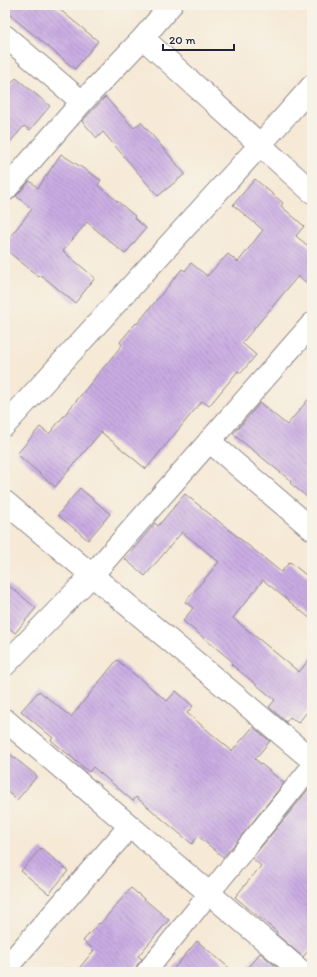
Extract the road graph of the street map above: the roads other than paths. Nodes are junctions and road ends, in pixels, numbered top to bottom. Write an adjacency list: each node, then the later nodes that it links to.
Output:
1 (171, 5): 3 (street)
2 (5, 36): 5 (street)
3 (143, 38): 5 (street); 6 (street)
4 (312, 86): 6 (street)
5 (82, 102): 7 (street)
6 (260, 146): 8 (street); 10 (street)
7 (5, 190)
8 (312, 192)
9 (312, 324): 11 (street)
10 (5, 425)
11 (209, 441): 13 (street); 14 (street)
12 (5, 502): 14 (street)
13 (312, 529)
14 (92, 576): 15 (street); 17 (street)
15 (5, 665)
16 (5, 720): 19 (street)
17 (312, 760)
18 (312, 766): 20 (street)
19 (130, 826): 20 (street); 21 (street)
20 (209, 893): 22 (street); 23 (street)
21 (5, 969)
22 (146, 972)
23 (302, 972)

